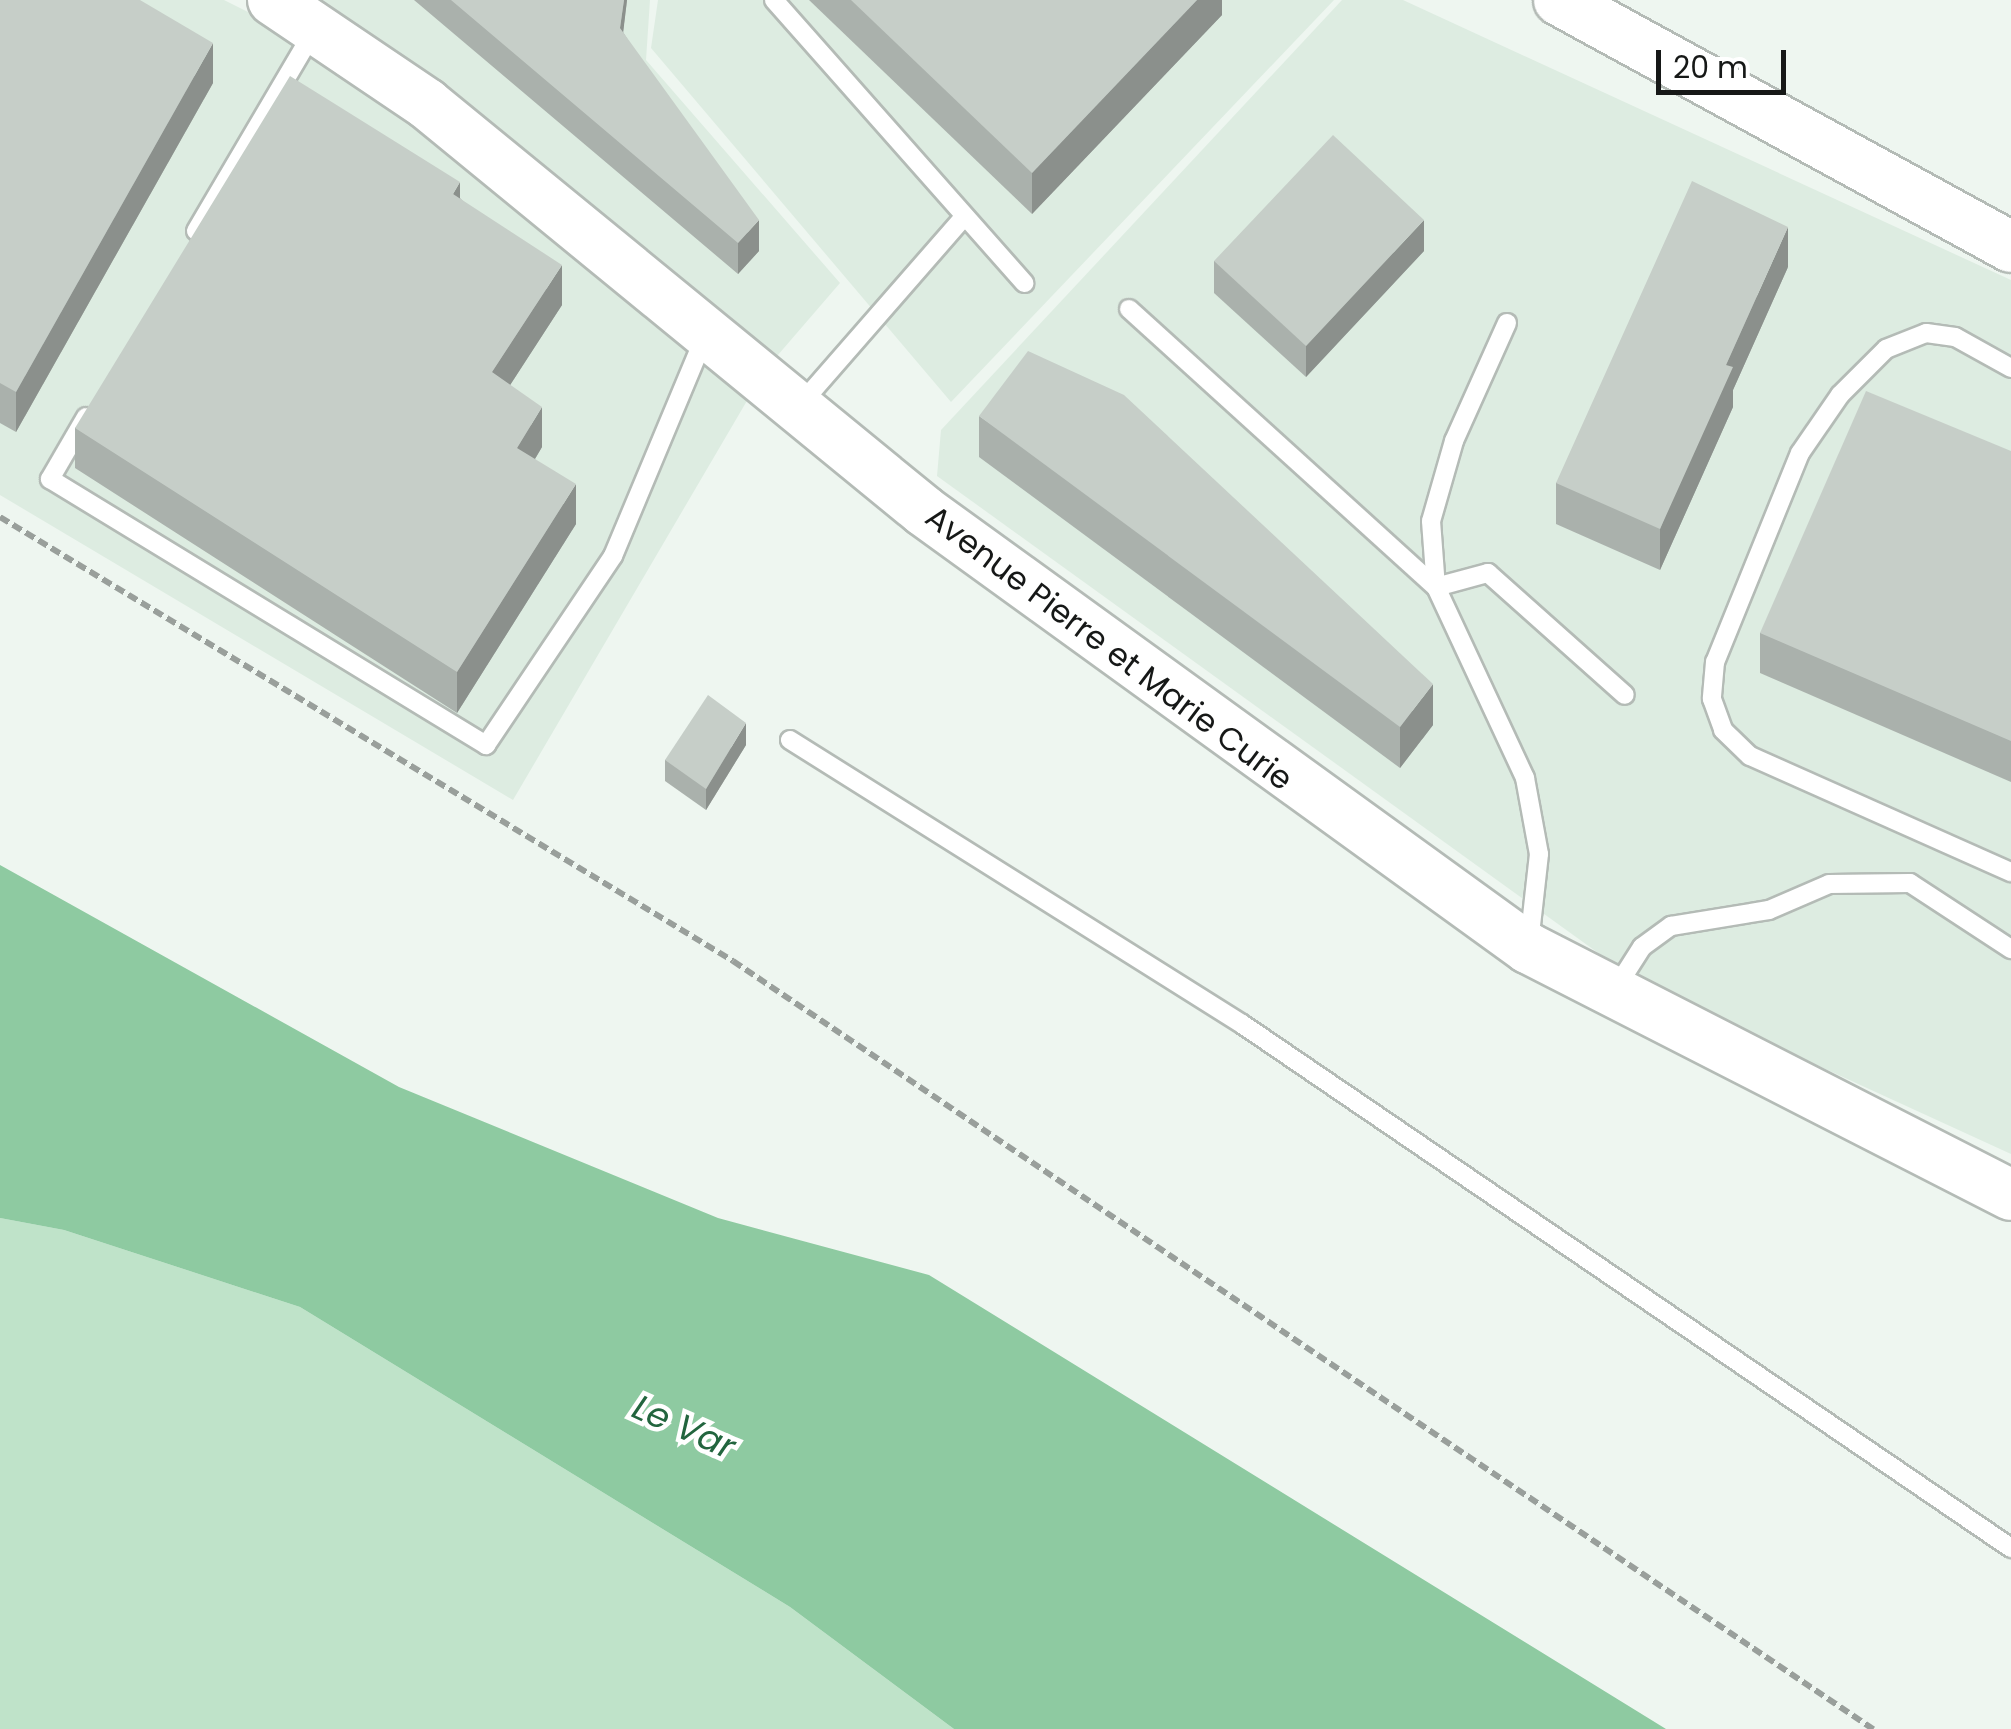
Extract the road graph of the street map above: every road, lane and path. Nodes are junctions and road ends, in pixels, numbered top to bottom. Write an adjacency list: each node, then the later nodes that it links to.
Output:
1 (273, 0): 4 (main road, Avenue Pierre et Marie Curie)
2 (774, 0): 5 (lane)
3 (1559, 0): 7 (main road)
4 (318, 25): 6 (lane); 11 (main road, Avenue Pierre et Marie Curie)
5 (965, 216): 8 (lane); 14 (lane)
6 (188, 243)
7 (2011, 247)
8 (1024, 283)
9 (1129, 309): 16 (lane)
10 (1508, 322): 16 (lane)
11 (705, 336): 13 (lane); 14 (main road, Avenue Pierre et Marie Curie)
12 (2011, 368): 19 (lane)
13 (99, 394)
14 (796, 410): 20 (main road, Avenue Pierre et Marie Curie)
15 (0, 517): 25 (path)
16 (1436, 587): 17 (lane); 20 (lane)
17 (1625, 695)
18 (790, 740): 24 (lane)
19 (2011, 872)
20 (1528, 948): 22 (main road, Avenue Pierre et Marie Curie)
21 (2011, 949): 22 (lane)
22 (1611, 995): 23 (main road, Avenue Pierre et Marie Curie)
23 (2011, 1195)
24 (2011, 1548)
25 (1873, 1729)

